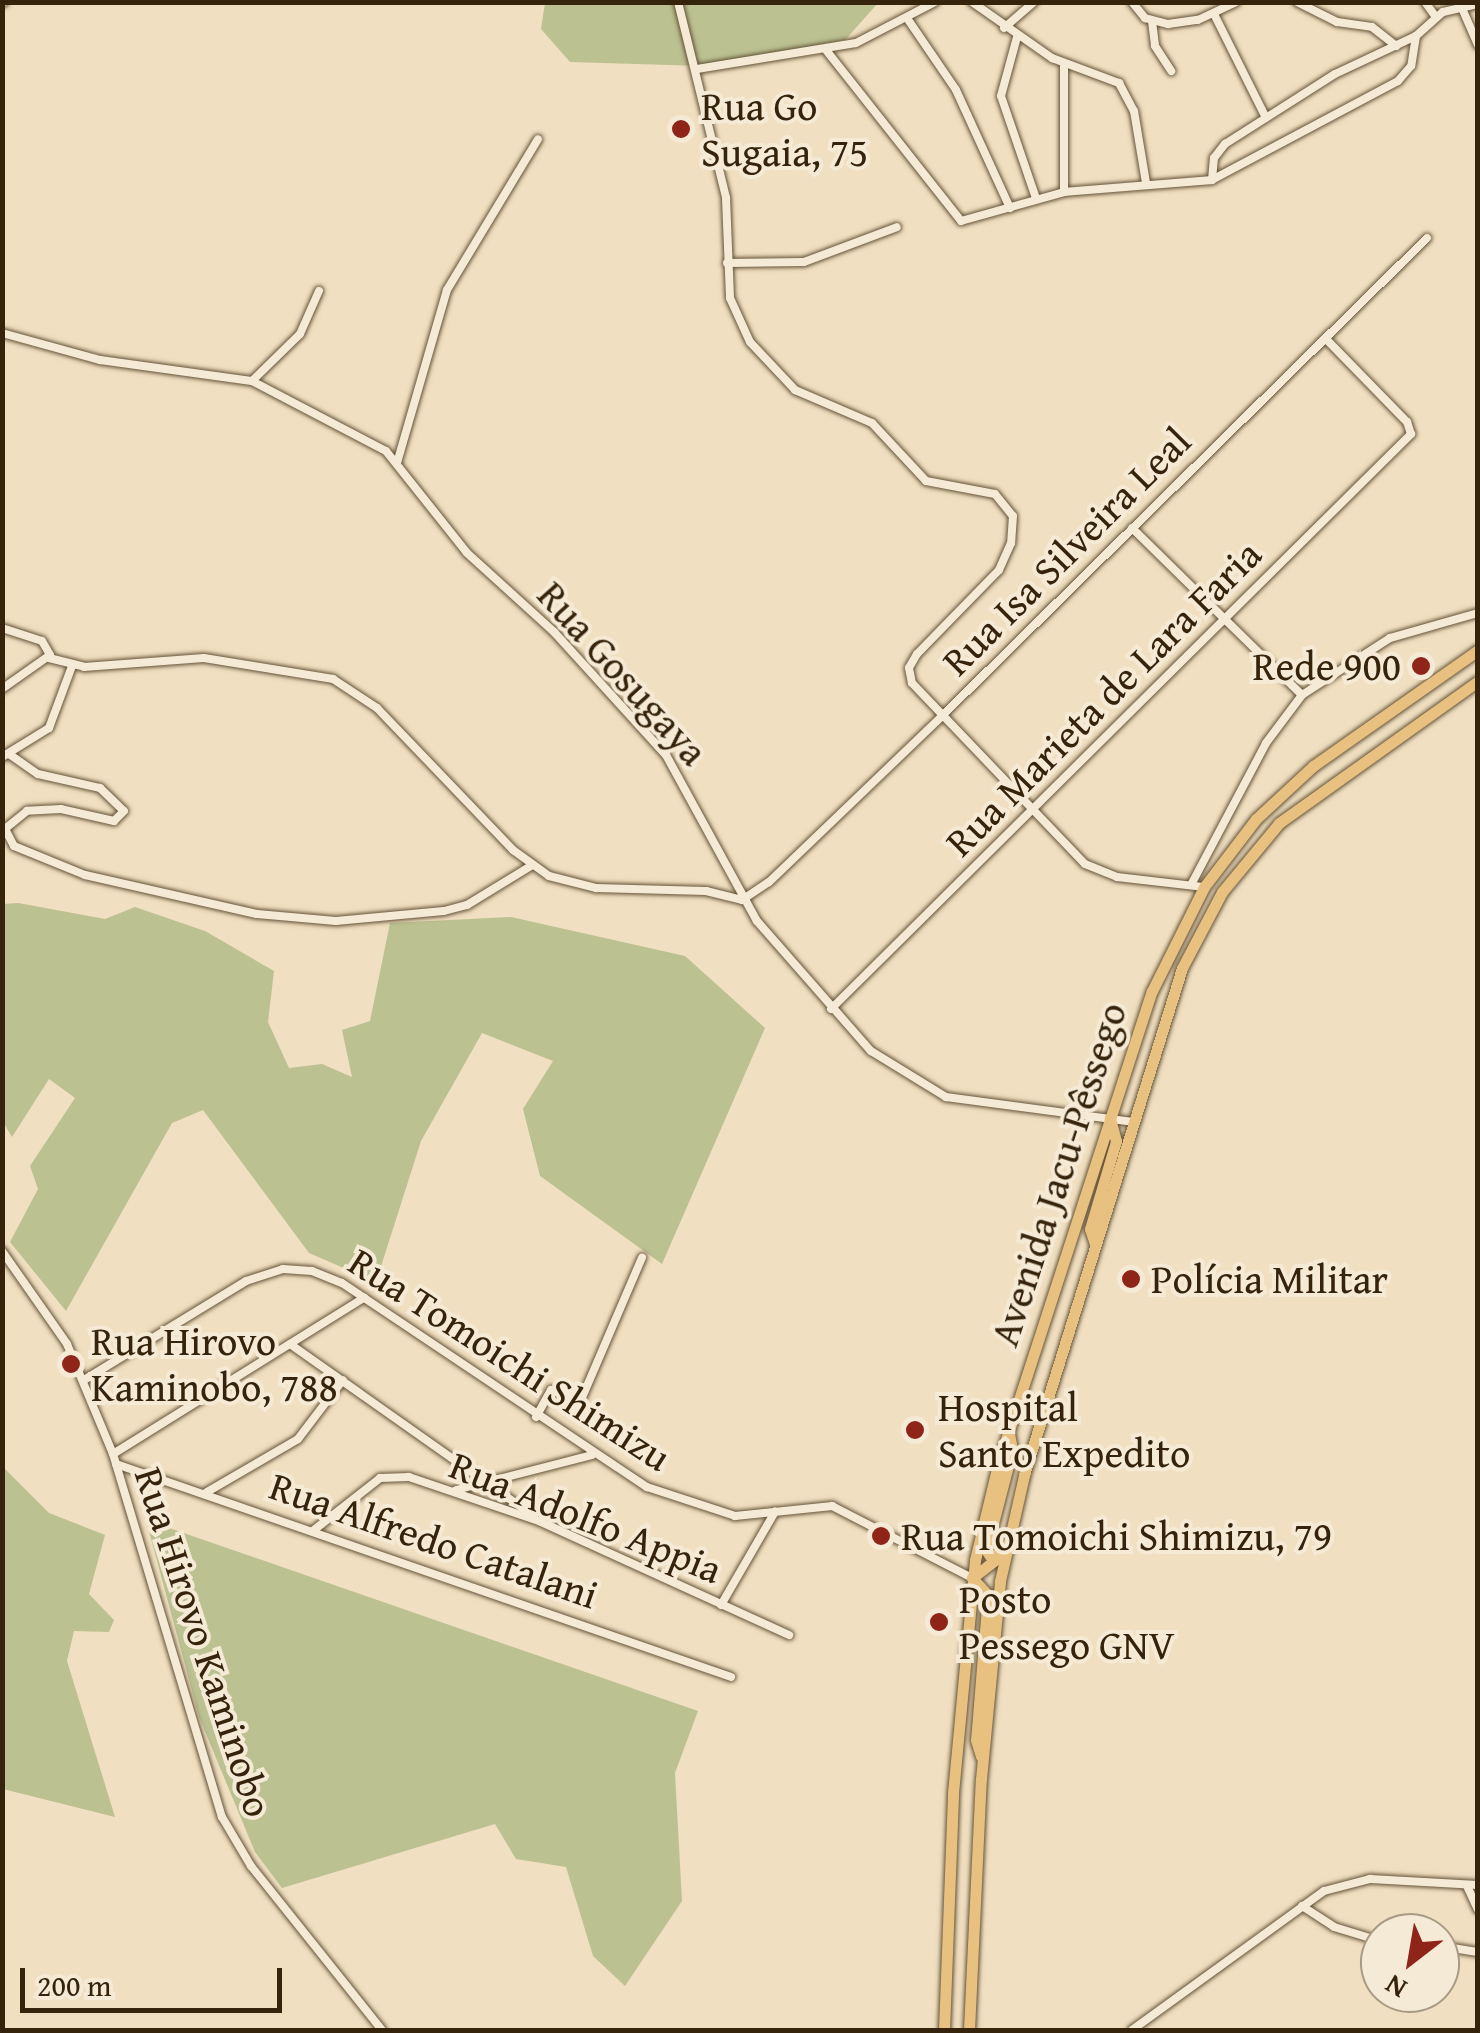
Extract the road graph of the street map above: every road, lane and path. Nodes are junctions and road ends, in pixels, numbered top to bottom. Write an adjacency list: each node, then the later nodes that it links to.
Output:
1 (935, 2): 13 (street)
2 (972, 2): 15 (street)
3 (1034, 2): 15 (street)
4 (1132, 2): 14 (street)
5 (1236, 2): 11 (street)
6 (1297, 2): 19 (street)
7 (1425, 2): 12 (street)
8 (680, 3): 22 (street)
9 (1478, 4): 10 (street)
10 (1464, 5): 12 (street); 18 (street)
11 (1214, 14): 14 (street); 24 (street)
12 (1436, 17): 16 (street)
13 (909, 21): 20 (street); 30 (street)
14 (1152, 21): 23 (street)
15 (1004, 28): 17 (street)
16 (1416, 36): 19 (street); 26 (street)
17 (1017, 37): 21 (street); 29 (street)
18 (1478, 45)
19 (1396, 46): 24 (street)
20 (826, 50): 22 (street); 30 (street)
21 (1064, 64): 27 (street); 28 (street)
22 (697, 69): 33 (street)
23 (1171, 71)
24 (1266, 118): 26 (street)
25 (538, 139): 38 (street)
26 (1212, 180): 27 (street)
27 (1146, 184): 28 (street)
28 (1064, 192): 29 (street)
29 (1036, 198): 30 (street)
30 (1010, 208)
31 (898, 227): 33 (street)
32 (1427, 238): 36 (street, Rua Isa Silveira Leal)
33 (727, 264): 49 (street)
34 (319, 291): 37 (street)
35 (2, 334): 37 (street, Rua Gosugaya)
36 (1325, 338): 39 (street, Rua Isa Silveira Leal); 41 (street, Rua Marieta de Lara Faria)
37 (252, 381): 38 (street, Rua Gosugaya)
38 (397, 464): 54 (street, Rua Gosugaya)
39 (1132, 528): 41 (street); 49 (street, Rua Isa Silveira Leal)
40 (1478, 613): 48 (street)
41 (1226, 620): 48 (street); 51 (street, Rua Marieta de Lara Faria)
42 (2, 628): 44 (street)
43 (1478, 650): 53 (highway, Avenida Jacu-Pêssego)
44 (50, 657): 45 (street); 47 (street)
45 (72, 666): 50 (street); 52 (street)
46 (1478, 680): 57 (highway, Avenida Jacu-Pêssego)
47 (2, 689)
48 (1302, 695): 53 (street)
49 (942, 716): 51 (street); 54 (street, Rua Isa Silveira Leal)
50 (6, 756): 52 (street)
51 (1034, 811): 53 (street); 55 (street, Rua Marieta de Lara Faria)
52 (531, 866): 54 (street)
53 (1198, 885): 56 (highway, Avenida Jacu-Pêssego)
54 (742, 900): 55 (street, Rua Gosugaya)
55 (831, 1009): 58 (street, Rua Gosugaya)
56 (1144, 1016): 57 (highway); 58 (highway, Avenida Jacu-Pêssego)
57 (1141, 1098): 59 (highway, Avenida Jacu-Pêssego)
58 (1110, 1118): 59 (street, Rua Gosugaya); 60 (highway); 68 (highway, Avenida Jacu-Pêssego)
59 (1134, 1122): 60 (highway, Avenida Jacu-Pêssego)
60 (1096, 1248): 78 (highway, Avenida Jacu-Pêssego)
61 (2, 1251): 65 (street, Rua Hirovo Kaminobo)
62 (642, 1258): 67 (street)
63 (364, 1298): 64 (street); 65 (street, Rua Tomoichi Shimizu); 67 (street, Rua Tomoichi Shimizu)
64 (290, 1344): 66 (street); 69 (street)
65 (84, 1380): 69 (street, Rua Hirovo Kaminobo)
66 (342, 1380): 72 (street); 74 (street)
67 (536, 1416): 70 (street, Rua Tomoichi Shimizu)
68 (1009, 1431): 78 (highway); 79 (highway, Avenida Jacu-Pêssego)
69 (113, 1454): 71 (street, Rua Hirovo Kaminobo)
70 (592, 1455): 72 (street); 75 (street, Rua Tomoichi Shimizu)
71 (116, 1464): 74 (street, Rua Alfredo Catalani); 91 (street, Rua Hirovo Kaminobo)
72 (488, 1480): 73 (street); 76 (street)
73 (454, 1491): 76 (street, Rua Adolfo Appia); 77 (street, Rua Adolfo Appia)
74 (208, 1492): 77 (street, Rua Alfredo Catalani)
75 (775, 1512): 79 (street, Rua Tomoichi Shimizu); 80 (street)
76 (539, 1521): 80 (street, Rua Adolfo Appia)
77 (314, 1530): 83 (street, Rua Alfredo Catalani)
78 (1004, 1551): 79 (highway); 85 (highway, Avenida Jacu-Pêssego)
79 (972, 1578): 81 (highway, Avenida Jacu-Pêssego); 84 (highway)
80 (721, 1604): 82 (street, Rua Adolfo Appia)
81 (968, 1604): 84 (highway); 92 (highway, Avenida Jacu-Pêssego)
82 (789, 1634)
83 (731, 1677)
84 (977, 1706): 85 (highway)
85 (983, 1760): 93 (highway, Avenida Jacu-Pêssego)
86 (1478, 1885): 87 (street)
87 (1466, 1886): 88 (street); 89 (street)
88 (1302, 1906): 90 (street); 94 (street)
89 (1478, 1910)
90 (1360, 1934)
91 (382, 2030)
92 (944, 2030)
93 (969, 2030)
94 (1132, 2030)

